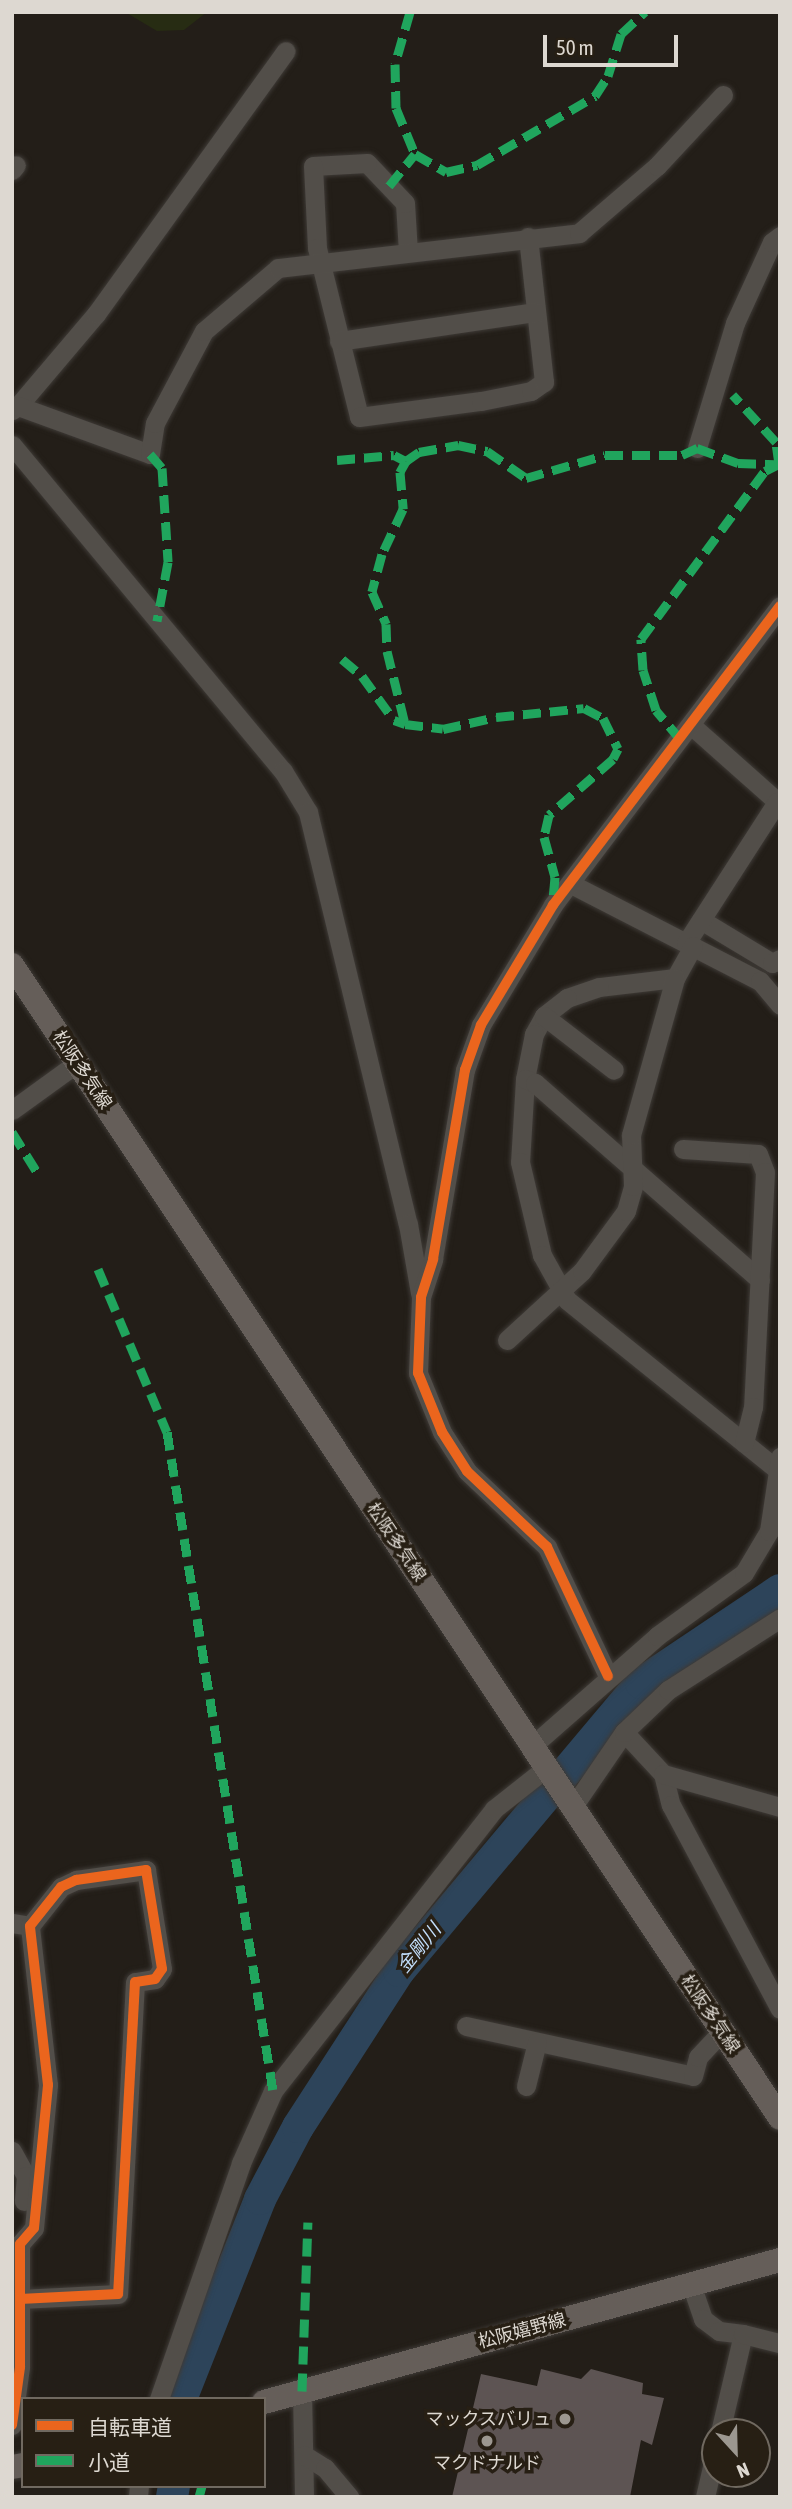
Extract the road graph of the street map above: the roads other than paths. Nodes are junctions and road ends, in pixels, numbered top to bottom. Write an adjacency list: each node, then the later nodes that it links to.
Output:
1 (286, 51): 9 (street)
2 (723, 95): 4 (street)
3 (780, 236): 11 (street)
4 (528, 237): 5 (street); 7 (street)
5 (408, 251): 6 (street); 6 (street)
6 (321, 263): 8 (street); 9 (street)
7 (535, 312): 8 (street); 8 (street)
8 (339, 341)
9 (15, 408)
10 (12, 445): 31 (street)
11 (697, 448)
12 (780, 606): 13 (street)
13 (692, 726): 14 (street); 15 (street)
14 (779, 803): 16 (street)
15 (573, 885): 17 (street); 31 (street)
16 (701, 920): 17 (street); 18 (street)
17 (690, 945): 20 (street); 21 (street)
18 (780, 959)
19 (12, 965): 23 (main road, 松阪多気線)
20 (676, 978): 22 (street); 28 (street)
21 (780, 1005)
22 (544, 1016): 24 (street); 25 (street)
23 (77, 1063): 26 (street); 38 (main road, 松阪多気線)
24 (614, 1070)
25 (526, 1079): 28 (street); 30 (street)
26 (12, 1110)
27 (683, 1149): 29 (street)
28 (631, 1168): 29 (street); 30 (street)
29 (760, 1280): 33 (street)
30 (561, 1291): 32 (street); 33 (street)
31 (421, 1297): 36 (street)
32 (508, 1340)
33 (744, 1443): 34 (street)
34 (779, 1463): 36 (street)
35 (780, 1618): 37 (street)
36 (607, 1676): 38 (street)
37 (624, 1732): 40 (street); 41 (street)
38 (532, 1746): 39 (main road, 松阪多気線)
39 (548, 1771): 41 (main road, 松阪多気線); 58 (street)
40 (663, 1774): 42 (street); 44 (street)
41 (569, 1803): 46 (main road, 松阪多気線)
42 (780, 1807)
43 (21, 1924): 51 (street); 54 (street)
44 (780, 2008)
45 (466, 2026): 47 (street)
46 (722, 2031): 47 (street); 49 (main road, 松阪多気線)
47 (537, 2042): 48 (street)
48 (526, 2086)
49 (780, 2118)
50 (15, 2160): 51 (street)
51 (17, 2255): 54 (street)
52 (780, 2259): 53 (main road, 松阪嬉野線)
53 (691, 2284): 55 (street); 57 (main road, 松阪嬉野線)
54 (20, 2299): 61 (street)
55 (743, 2334): 56 (street); 60 (street)
56 (780, 2343)
57 (302, 2391): 59 (main road, 松阪嬉野線); 62 (street)
58 (160, 2397)
59 (266, 2401)
60 (723, 2418)
61 (12, 2425)
62 (304, 2455): 63 (street); 64 (street)
63 (304, 2497)
64 (349, 2497)

